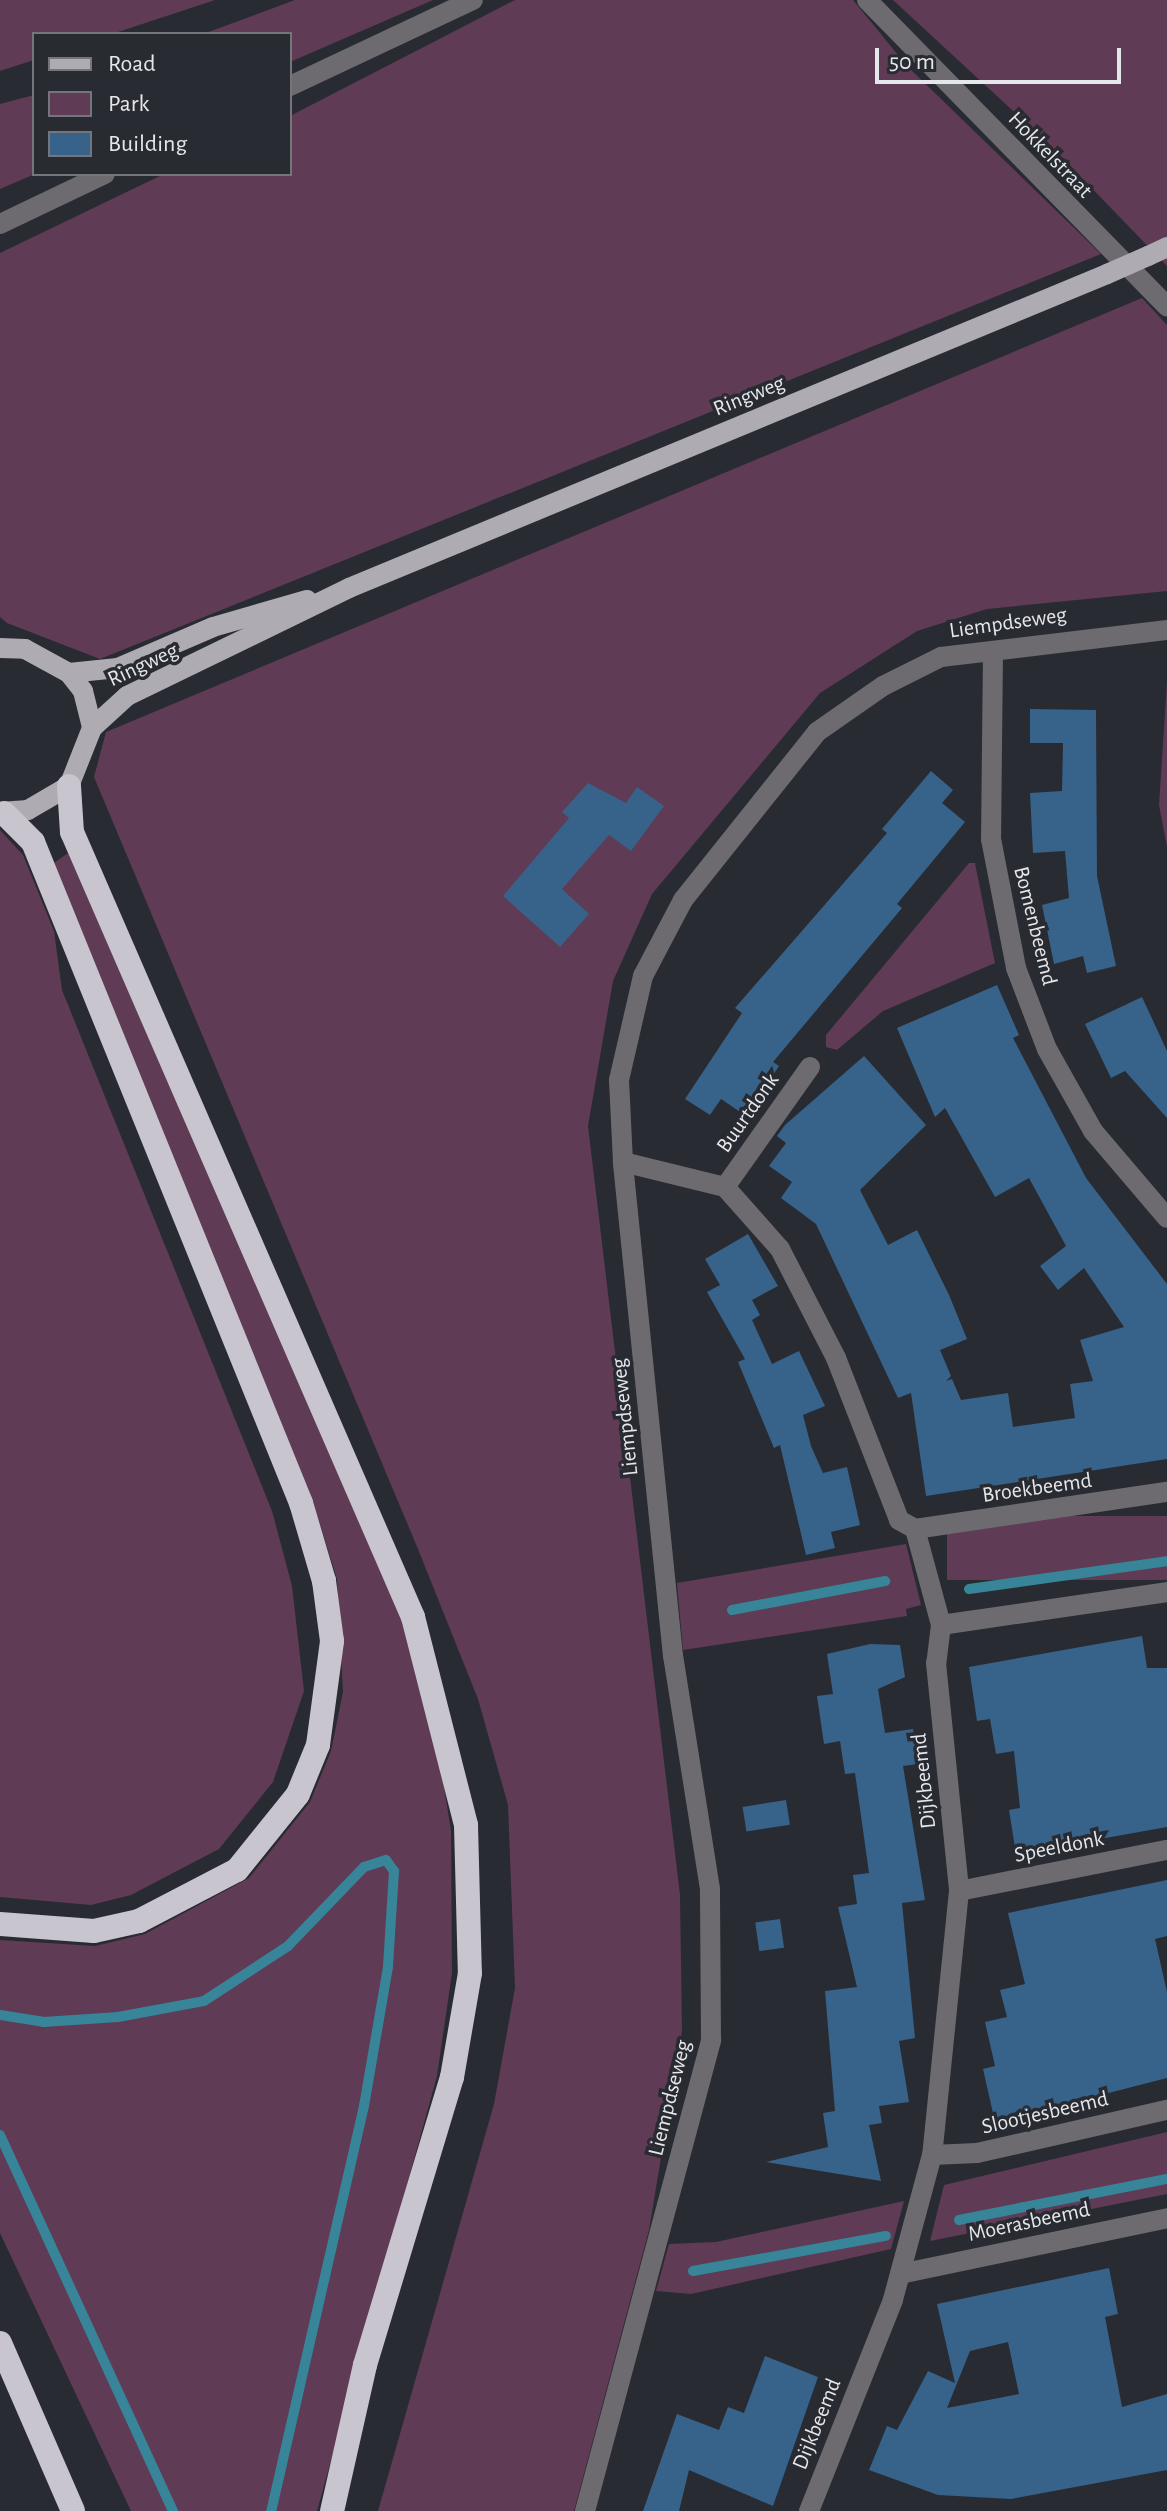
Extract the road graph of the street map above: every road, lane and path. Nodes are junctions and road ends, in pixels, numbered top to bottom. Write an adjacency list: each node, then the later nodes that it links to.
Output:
1 (473, 0): 3 (street)
2 (867, 0): 7 (street, Hokkelstraat)
3 (292, 85)
4 (101, 176): 5 (street)
5 (0, 224)
6 (1167, 247): 8 (main road, Ringweg, bridge)
7 (1167, 306)
8 (349, 588): 12 (main road, Ringweg); 13 (main road, Ringweg)
9 (1167, 630): 11 (street, Liempdseweg)
10 (2, 644): 12 (main road)
11 (993, 651): 17 (street, Liempdseweg); 19 (street, Bomenbeemd)
12 (69, 673): 13 (main road)
13 (92, 728): 14 (main road)
14 (69, 786): 15 (main road); 33 (highway)
15 (2, 812): 26 (highway)
16 (810, 1067): 18 (street, Buurtdonk)
17 (623, 1162): 18 (street); 34 (street, Liempdseweg)
18 (725, 1187): 21 (street, Dijkbeemd)
19 (1167, 1218)
20 (1167, 1492): 21 (street, Broekbeemd)
21 (915, 1529): 23 (street, Dijkbeemd)
22 (1167, 1592): 23 (street)
23 (941, 1625): 25 (street, Dijkbeemd)
24 (1167, 1850): 25 (street, Speeldonk)
25 (959, 1891): 28 (street, Dijkbeemd)
26 (0, 1924)
27 (1167, 2110): 28 (street, Slootjesbeemd)
28 (932, 2155): 30 (street, Dijkbeemd)
29 (1167, 2218): 30 (street, Moerasbeemd)
30 (900, 2274): 35 (street, Dijkbeemd)
31 (0, 2343): 32 (highway)
32 (73, 2511)
33 (332, 2511)
34 (585, 2511)
35 (809, 2511)

